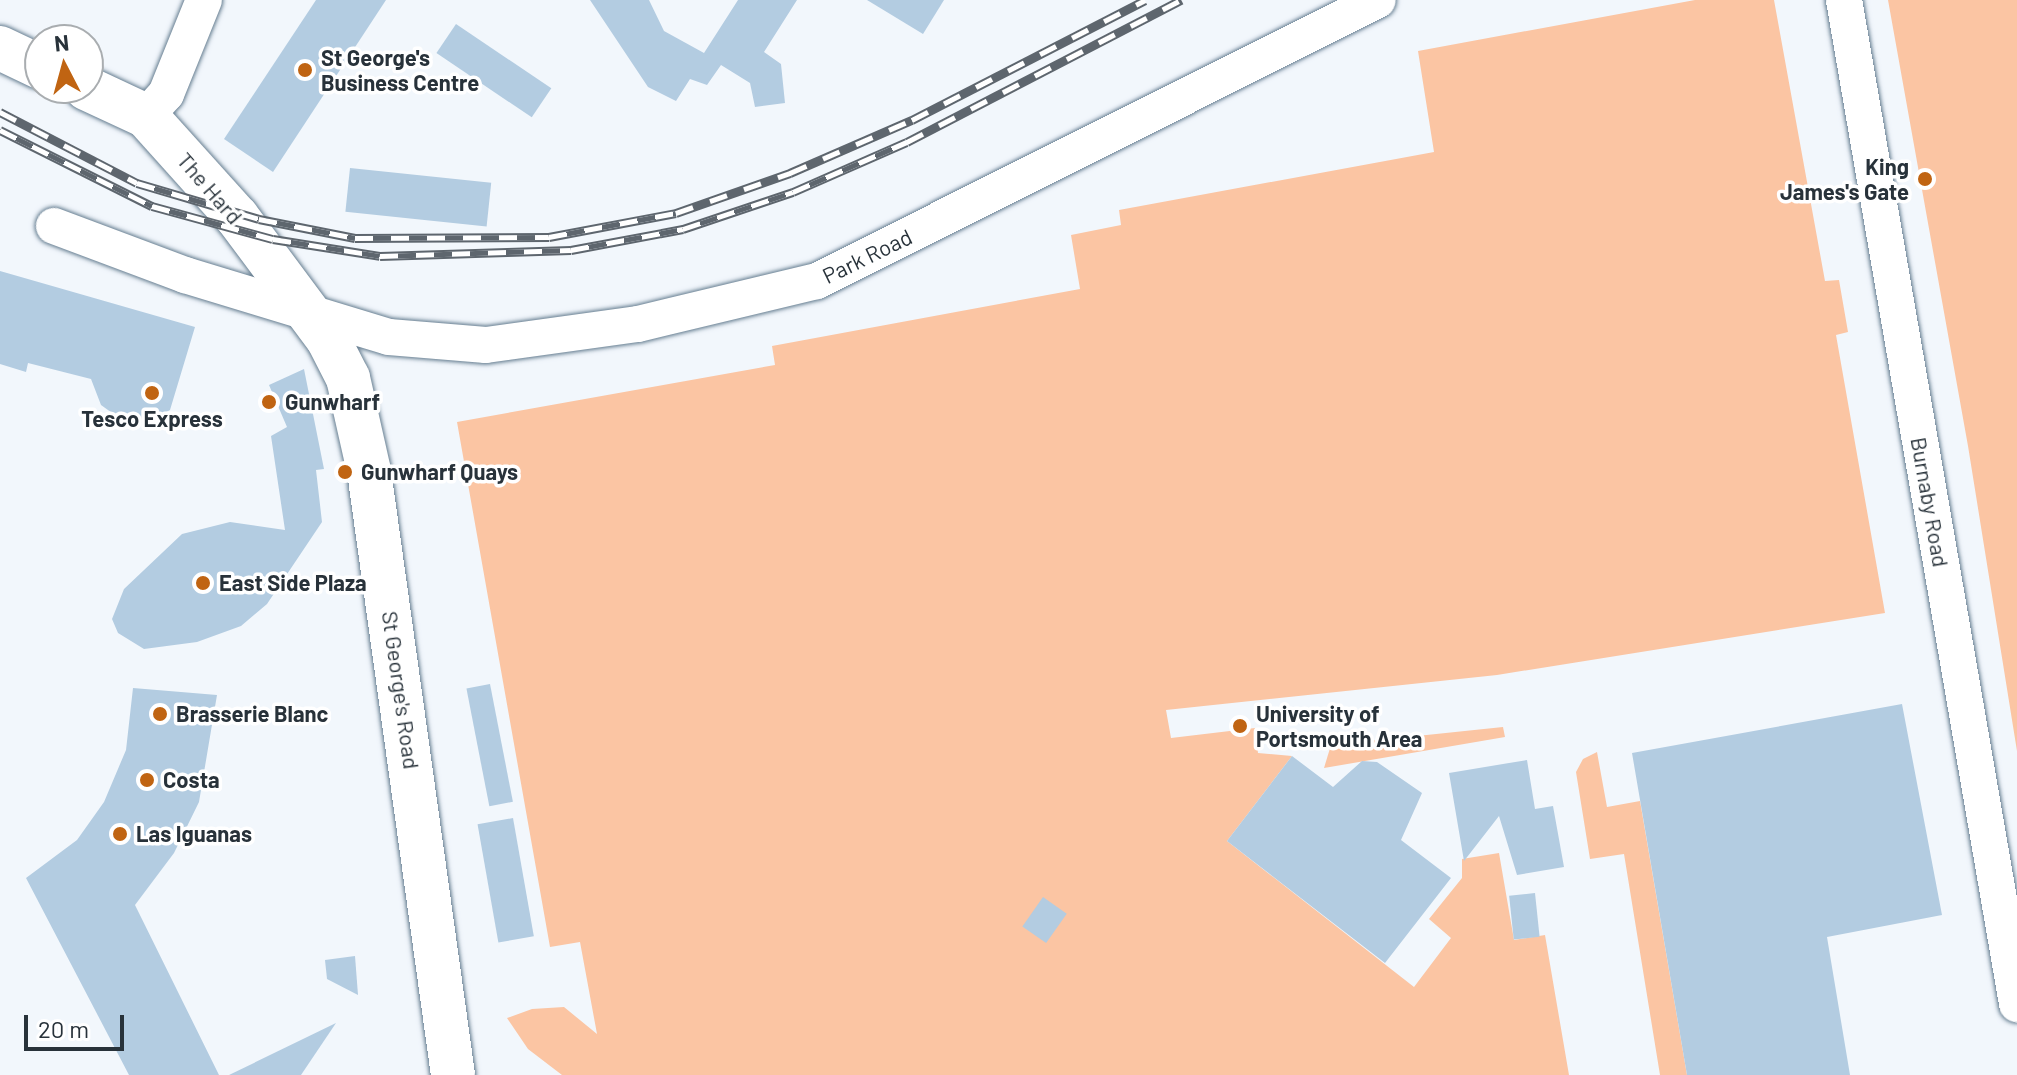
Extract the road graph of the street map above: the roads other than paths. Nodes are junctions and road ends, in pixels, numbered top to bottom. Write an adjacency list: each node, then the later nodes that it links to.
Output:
1 (204, 0): 7 (street)
2 (1378, 0): 9 (street, Park Road)
3 (1844, 0): 10 (street, Burnaby Road)
4 (0, 48): 5 (main road)
5 (24, 59)
6 (104, 96): 7 (main road, The Hard)
7 (146, 116): 9 (main road, The Hard)
8 (54, 226): 9 (street, Park Road)
9 (311, 317): 11 (main road, St George's Road)
10 (2017, 1004)
11 (453, 1075)

